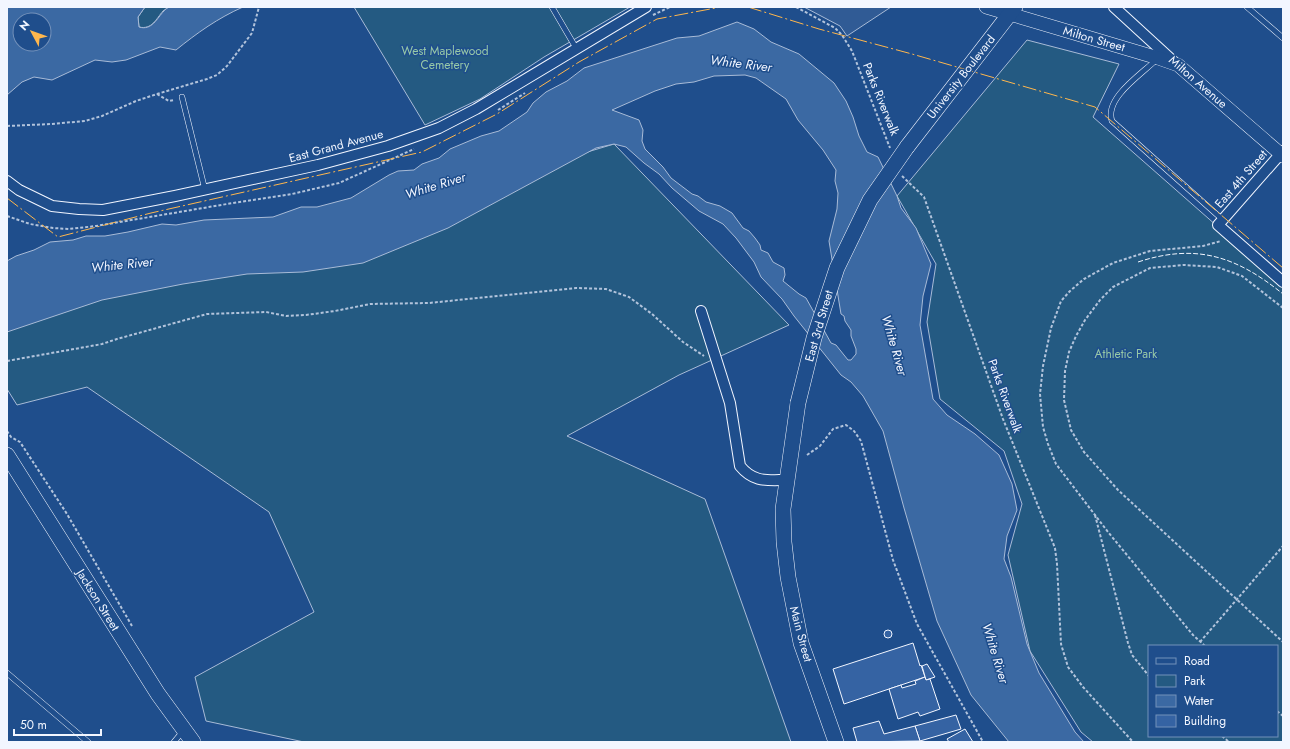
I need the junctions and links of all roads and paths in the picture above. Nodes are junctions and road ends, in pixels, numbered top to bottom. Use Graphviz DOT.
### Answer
graph roads {
  1 [pos="259,7"];
  2 [pos="552,7"];
  3 [pos="646,7"];
  4 [pos="796,7"];
  5 [pos="986,7"];
  6 [pos="1114,7"];
  7 [pos="1247,7"];
  8 [pos="1012,10"];
  9 [pos="1283,38"];
  10 [pos="576,48"];
  11 [pos="1158,58"];
  12 [pos="1178,65"];
  13 [pos="157,94"];
  14 [pos="182,98"];
  15 [pos="7,126"];
  16 [pos="907,147"];
  17 [pos="1282,153"];
  18 [pos="893,154"];
  19 [pos="902,176"];
  20 [pos="7,181"];
  21 [pos="205,190"];
  22 [pos="1220,222"];
  23 [pos="1232,238"];
  24 [pos="1283,282"];
  25 [pos="1283,308"];
  26 [pos="702,311"];
  27 [pos="717,359"];
  28 [pos="7,361"];
  29 [pos="7,431"];
  30 [pos="7,455"];
  31 [pos="807,455"];
  32 [pos="788,480"];
  33 [pos="1094,514"];
  34 [pos="783,523"];
  35 [pos="1283,546"];
  36 [pos="1237,599"];
  37 [pos="132,626"];
  38 [pos="1200,642"];
  39 [pos="1283,642"];
  40 [pos="1204,645"];
  41 [pos="7,673"];
  42 [pos="1148,675"];
  43 [pos="188,736"];
  44 [pos="88,742"];
  45 [pos="174,742"];
  46 [pos="836,742"];
  47 [pos="983,742"];
  48 [pos="1133,742"];
  1 -- 13 [label="path"];
  2 -- 10 [label="lane"];
  3 -- 10 [label="street, East Grand Avenue"];
  4 -- 18 [label="path, Parks Riverwalk"];
  5 -- 8 [label="street, Milton Street"];
  6 -- 12 [label="street, Milton Avenue"];
  7 -- 9 [label="lane"];
  8 -- 11 [label="street, Milton Street"];
  8 -- 16 [label="main road, University Boulevard"];
  10 -- 21 [label="street, East Grand Avenue"];
  11 -- 12 [label="street, Milton Street"];
  11 -- 22 [label="lane"];
  12 -- 17 [label="street, Milton Avenue"];
  13 -- 14 [label="path"];
  13 -- 15 [label="path"];
  14 -- 21 [label="lane"];
  16 -- 32 [label="main road, East 3rd Street, bridge"];
  17 -- 22 [label="street, East 4th Street"];
  19 -- 48 [label="path, Parks Riverwalk"];
  20 -- 21 [label="street, East Grand Avenue"];
  22 -- 23 [label="street"];
  23 -- 24 [label="street"];
  23 -- 33 [label="path"];
  25 -- 36 [label="path"];
  26 -- 27 [label="street"];
  27 -- 28 [label="path"];
  27 -- 32 [label="street"];
  29 -- 37 [label="path"];
  30 -- 43 [label="main road, Jackson Street"];
  31 -- 47 [label="path"];
  32 -- 34 [label="main road, East 3rd Street"];
  33 -- 38 [label="path"];
  33 -- 42 [label="path"];
  34 -- 46 [label="main road, Main Street"];
  35 -- 36 [label="path"];
  36 -- 38 [label="path"];
  36 -- 39 [label="path"];
  38 -- 40 [label="path"];
  41 -- 44 [label="lane"];
  43 -- 45 [label="lane"];
}
